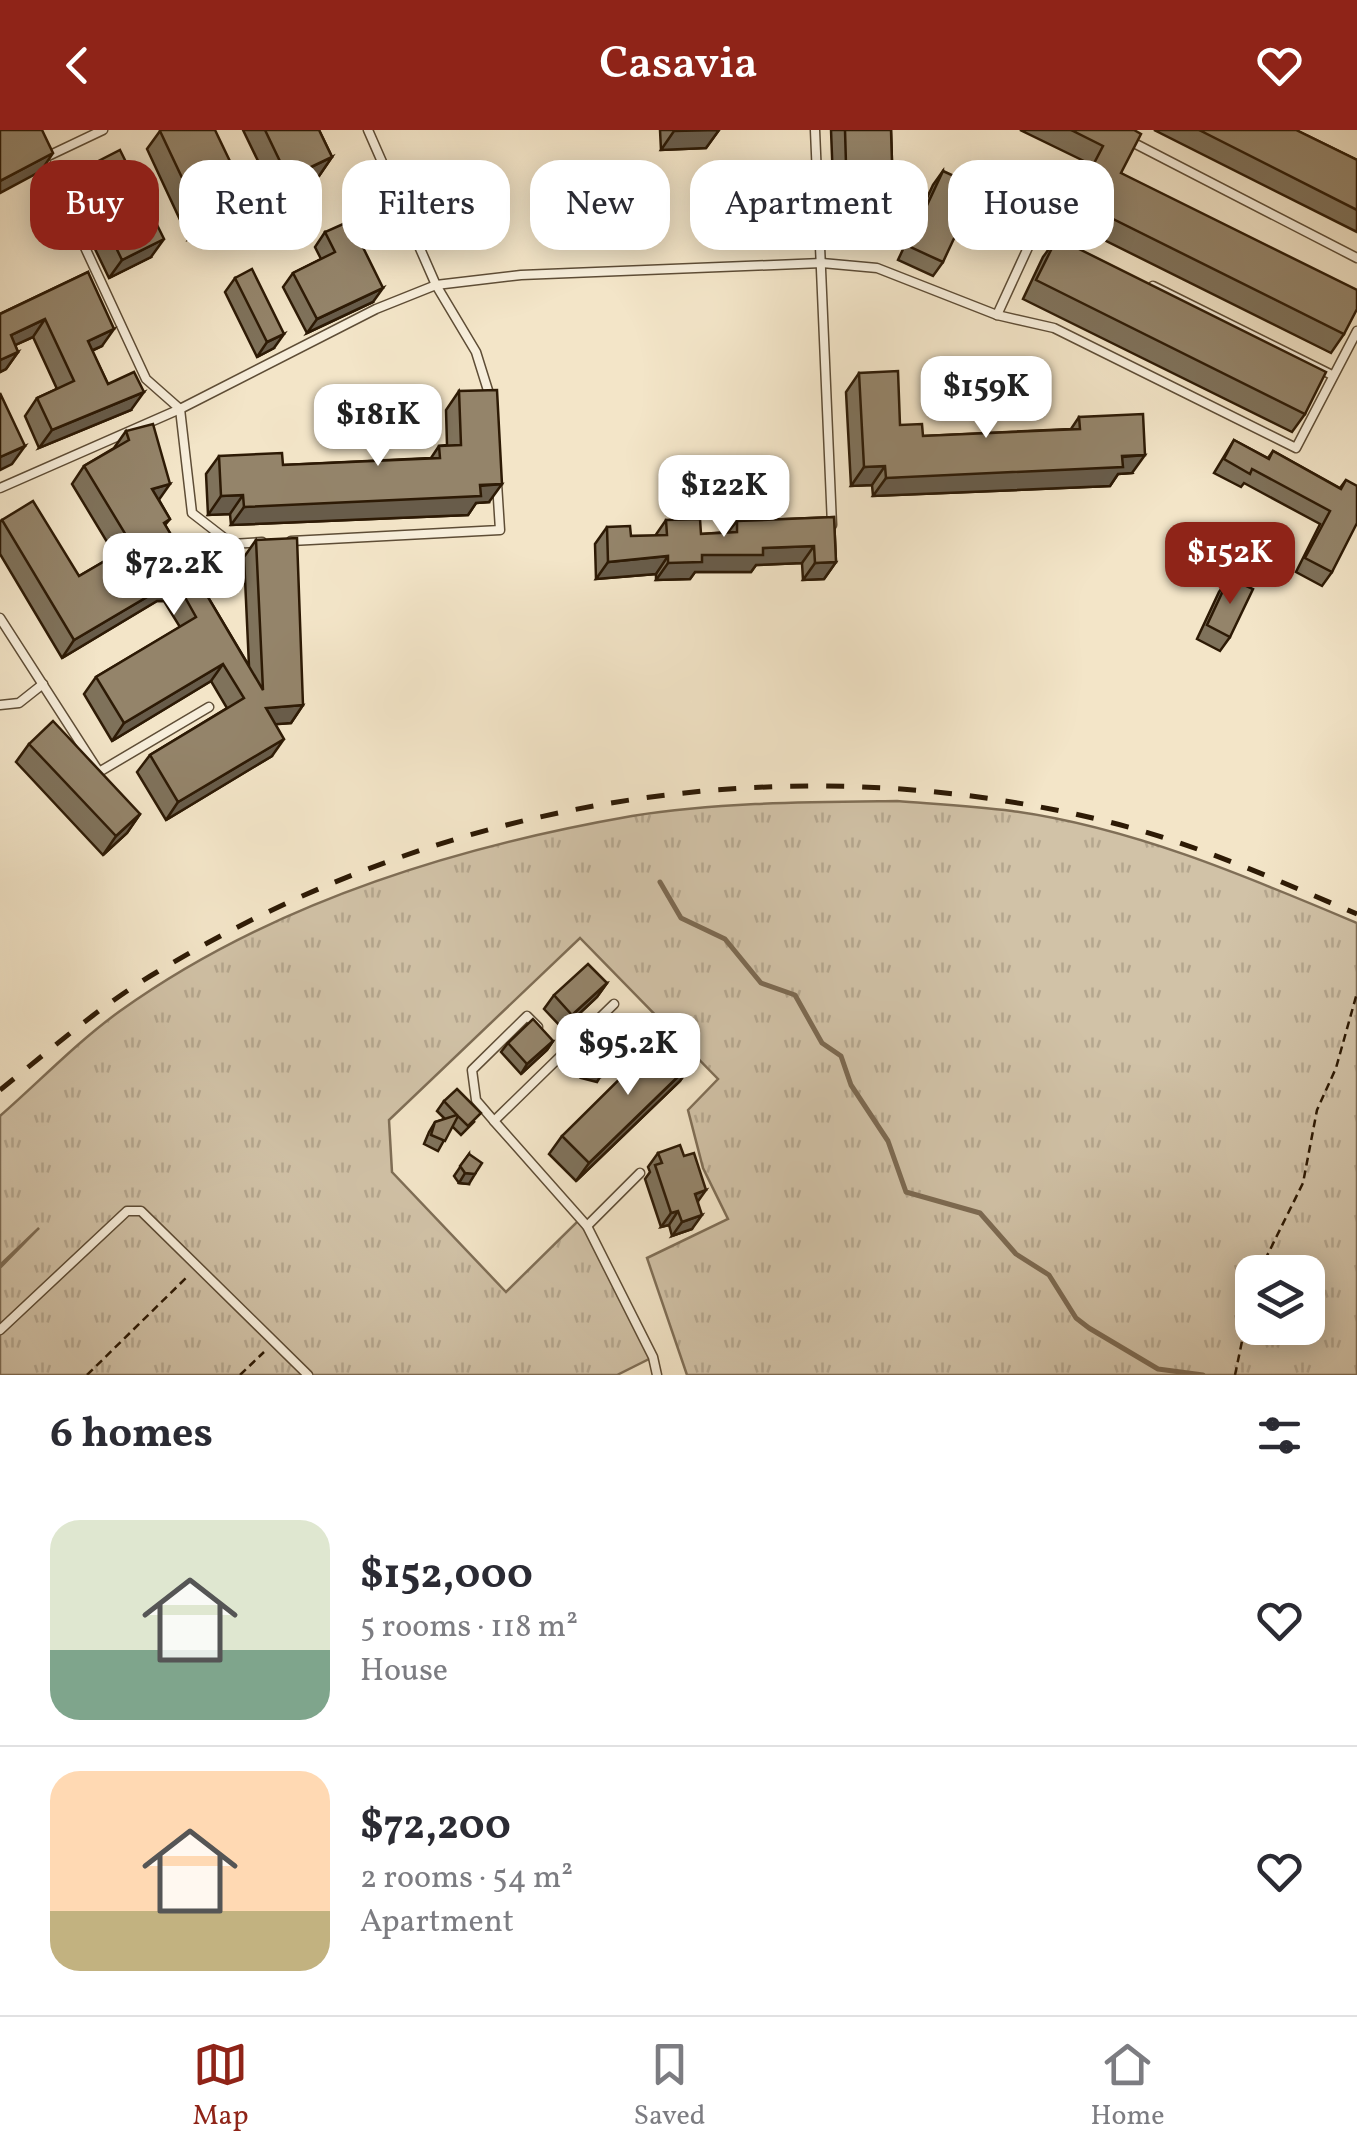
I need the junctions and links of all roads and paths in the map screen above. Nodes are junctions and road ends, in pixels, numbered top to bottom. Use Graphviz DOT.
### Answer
graph roads {
  1 [pos="103,130"];
  2 [pos="368,130"];
  3 [pos="814,130"];
  4 [pos="1126,139"];
  5 [pos="37,144"];
  6 [pos="44,158"];
  7 [pos="1027,250"];
  8 [pos="1357,258"];
  9 [pos="822,264"];
  10 [pos="1141,280"];
  11 [pos="436,285"];
  12 [pos="996,315"];
  13 [pos="1357,332"];
  14 [pos="1332,375"];
  15 [pos="180,409"];
  16 [pos="492,418"];
  17 [pos="496,474"];
  18 [pos="0,488"];
  19 [pos="833,543"];
  20 [pos="0,618"];
  21 [pos="43,684"];
  22 [pos="0,705"];
  23 [pos="210,707"];
  24 [pos="1357,993"];
  25 [pos="614,1004"];
  26 [pos="563,1054"];
  27 [pos="494,1121"];
  28 [pos="640,1173"];
  29 [pos="587,1226"];
  30 [pos="1267,1255"];
  31 [pos="200,1264"];
  32 [pos="0,1330"];
  33 [pos="276,1340"];
  34 [pos="1242,1345"];
  35 [pos="87,1375"];
  36 [pos="240,1375"];
  37 [pos="308,1375"];
  38 [pos="657,1375"];
  39 [pos="1236,1375"];
  1 -- 6 [label="lane"];
  2 -- 11 [label="lane"];
  3 -- 9 [label="lane"];
  4 -- 8 [label="lane"];
  5 -- 6 [label="lane"];
  6 -- 15 [label="lane"];
  7 -- 12 [label="lane"];
  9 -- 11 [label="lane"];
  9 -- 12 [label="lane"];
  9 -- 19 [label="lane"];
  10 -- 14 [label="lane"];
  11 -- 15 [label="lane"];
  11 -- 16 [label="lane"];
  12 -- 14 [label="lane"];
  13 -- 14 [label="lane"];
  15 -- 17 [label="lane"];
  15 -- 18 [label="lane"];
  20 -- 21 [label="lane"];
  21 -- 22 [label="lane"];
  21 -- 23 [label="lane"];
  24 -- 30 [label="path"];
  25 -- 26 [label="lane"];
  26 -- 27 [label="lane"];
  26 -- 27 [label="lane"];
  27 -- 29 [label="lane"];
  28 -- 29 [label="lane"];
  29 -- 38 [label="lane"];
  31 -- 32 [label="lane"];
  31 -- 33 [label="lane"];
  31 -- 35 [label="path"];
  33 -- 36 [label="path"];
  33 -- 37 [label="lane"];
  34 -- 39 [label="path"];
}
